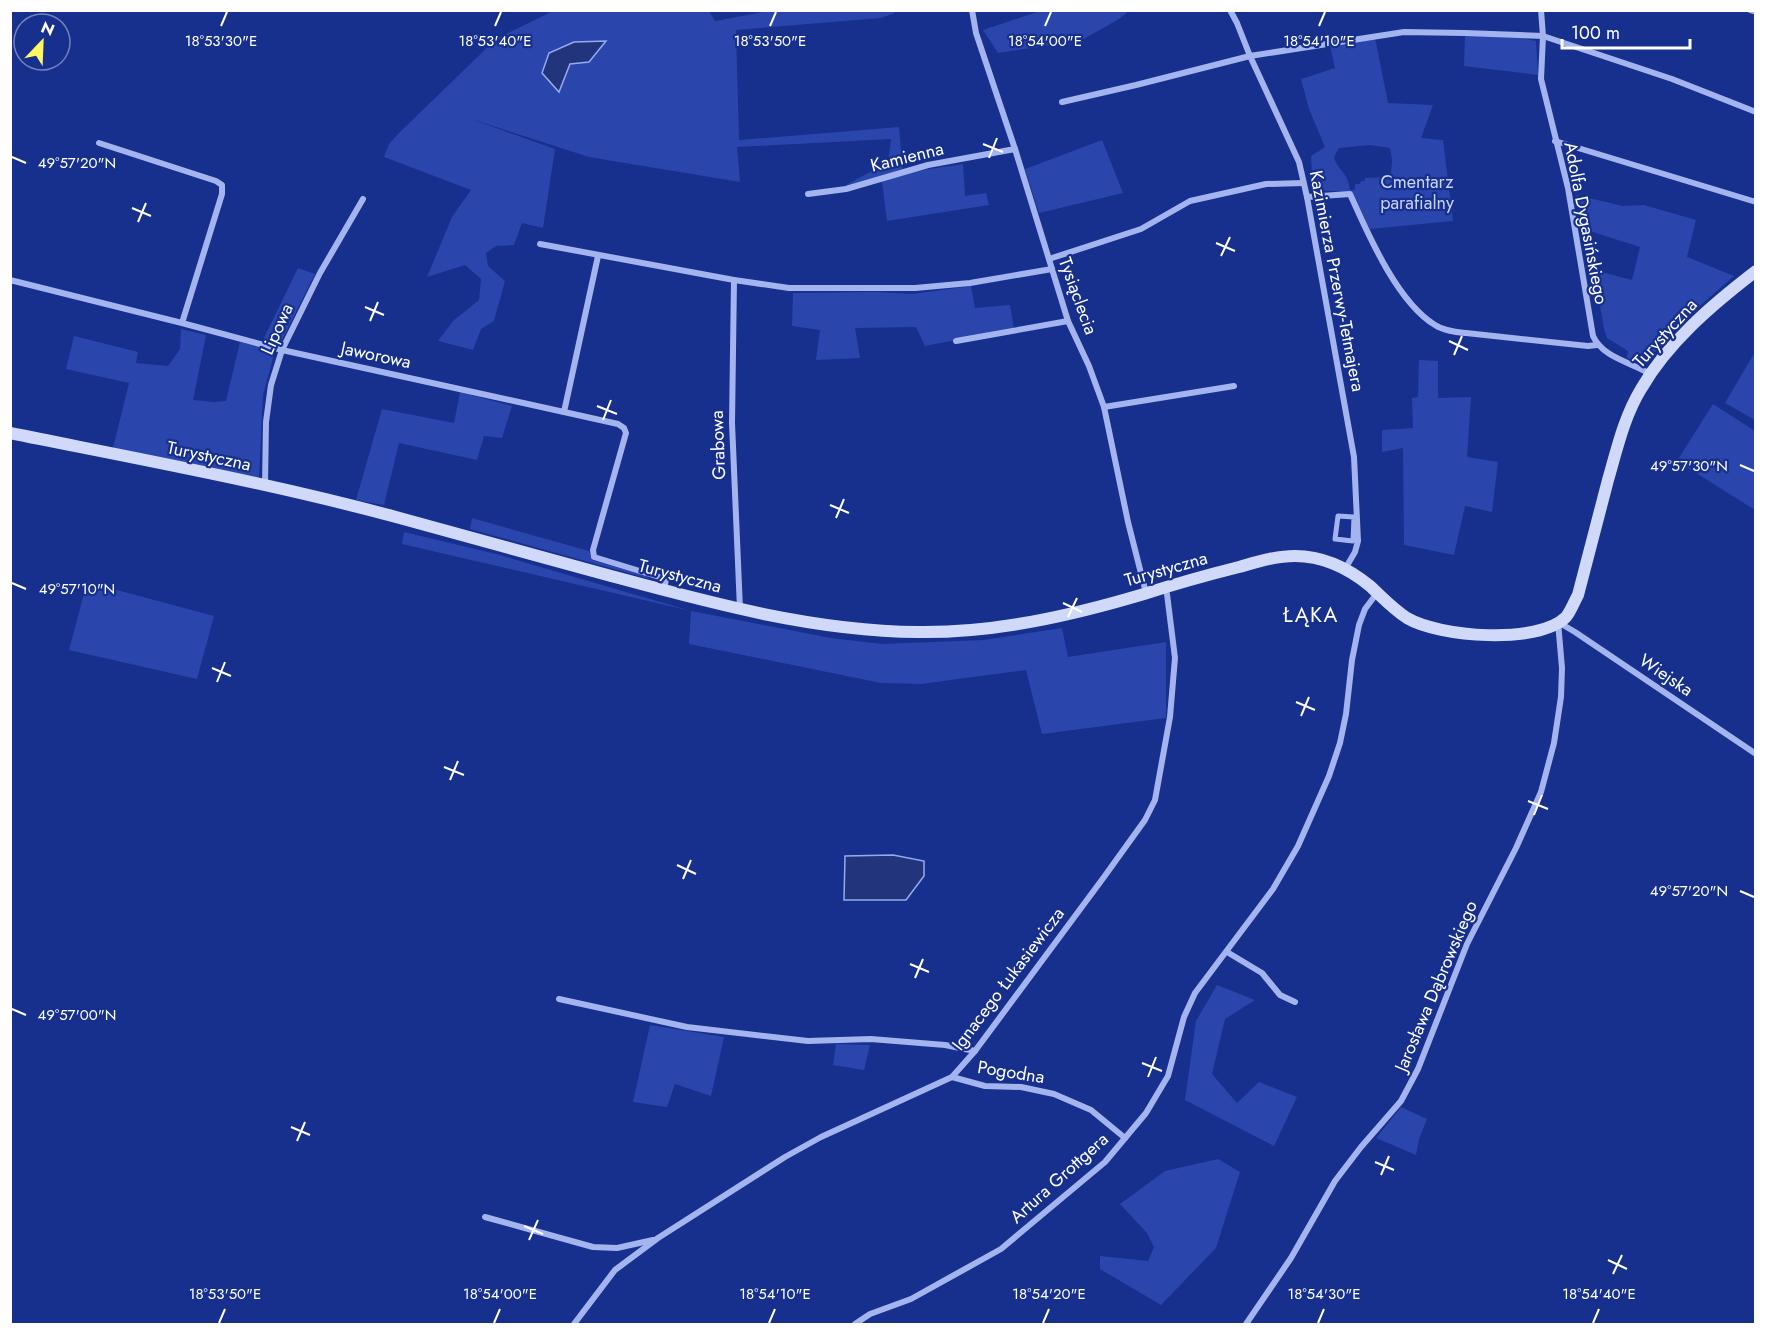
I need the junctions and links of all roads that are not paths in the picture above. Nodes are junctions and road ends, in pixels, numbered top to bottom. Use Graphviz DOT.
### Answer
graph roads {
  1 [pos="972,10"];
  2 [pos="1230,10"];
  3 [pos="1541,10"];
  4 [pos="1750,10"];
  5 [pos="1755,12"];
  6 [pos="1543,36"];
  7 [pos="1250,56"];
  8 [pos="1062,102"];
  9 [pos="1755,112"];
  10 [pos="1555,141"];
  11 [pos="99,143"];
  12 [pos="1015,149"];
  13 [pos="1303,183"];
  14 [pos="808,194"];
  15 [pos="1307,197"];
  16 [pos="363,199"];
  17 [pos="1755,202"];
  18 [pos="540,244"];
  19 [pos="598,256"];
  20 [pos="1049,259"];
  21 [pos="1052,269"];
  22 [pos="1755,271"];
  23 [pos="10,280"];
  24 [pos="734,280"];
  25 [pos="1068,321"];
  26 [pos="182,323"];
  27 [pos="956,341"];
  28 [pos="1597,345"];
  29 [pos="282,350"];
  30 [pos="1650,374"];
  31 [pos="1234,386"];
  32 [pos="1104,407"];
  33 [pos="564,412"];
  34 [pos="10,433"];
  35 [pos="265,486"];
  36 [pos="1338,516"];
  37 [pos="1345,568"];
  38 [pos="1164,587"];
  39 [pos="664,590"];
  40 [pos="1146,593"];
  41 [pos="1377,593"];
  42 [pos="740,610"];
  43 [pos="1558,622"];
  44 [pos="1755,754"];
  45 [pos="1227,952"];
  46 [pos="559,999"];
  47 [pos="1295,1002"];
  48 [pos="975,1051"];
  49 [pos="952,1077"];
  50 [pos="1125,1138"];
  51 [pos="485,1217"];
  52 [pos="658,1238"];
  53 [pos="574,1324"];
  54 [pos="855,1324"];
  55 [pos="1246,1324"];
  1 -- 12 [label="street, Tysiąclecia"];
  2 -- 7 [label="street, Kazimierza Przerwy-Tetmajera"];
  3 -- 6 [label="street, Adolfa Dygasińskiego"];
  4 -- 5 [label="street"];
  6 -- 7 [label="street"];
  6 -- 9 [label="street"];
  6 -- 10 [label="street, Adolfa Dygasińskiego"];
  7 -- 8 [label="street"];
  7 -- 13 [label="street, Kazimierza Przerwy-Tetmajera"];
  10 -- 17 [label="street"];
  10 -- 28 [label="street, Adolfa Dygasińskiego"];
  11 -- 26 [label="street"];
  12 -- 14 [label="street, Kamienna"];
  12 -- 20 [label="street, Tysiąclecia"];
  13 -- 15 [label="street, Kazimierza Przerwy-Tetmajera"];
  13 -- 20 [label="street"];
  15 -- 28 [label="street"];
  15 -- 37 [label="street, Kazimierza Przerwy-Tetmajera"];
  16 -- 29 [label="street, Lipowa"];
  18 -- 19 [label="street"];
  19 -- 24 [label="street"];
  19 -- 33 [label="street"];
  20 -- 21 [label="street, Tysiąclecia"];
  21 -- 24 [label="street"];
  21 -- 25 [label="street, Tysiąclecia"];
  22 -- 30 [label="main road, Turystyczna"];
  23 -- 26 [label="street, Jaworowa"];
  24 -- 42 [label="street, Grabowa"];
  25 -- 27 [label="street"];
  25 -- 32 [label="street, Tysiąclecia"];
  26 -- 29 [label="street, Jaworowa"];
  28 -- 30 [label="street"];
  29 -- 33 [label="street, Jaworowa"];
  29 -- 35 [label="street, Lipowa"];
  30 -- 43 [label="main road, Turystyczna"];
  31 -- 32 [label="street"];
  32 -- 40 [label="street, Tysiąclecia"];
  33 -- 39 [label="street, Jaworowa"];
  34 -- 35 [label="main road, Turystyczna"];
  35 -- 39 [label="main road, Turystyczna"];
  36 -- 36 [label="street"];
  37 -- 38 [label="main road, Turystyczna"];
  37 -- 41 [label="main road, Turystyczna"];
  38 -- 40 [label="main road, Turystyczna"];
  38 -- 48 [label="street, Ignacego Łukasiewicza"];
  39 -- 42 [label="main road, Turystyczna"];
  40 -- 42 [label="main road, Turystyczna"];
  41 -- 43 [label="main road"];
  41 -- 45 [label="street, Artura Grottgera"];
  43 -- 44 [label="street, Wiejska"];
  43 -- 55 [label="street, Jarosława Dąbrowskiego"];
  45 -- 47 [label="street"];
  45 -- 50 [label="street, Artura Grottgera"];
  46 -- 48 [label="street"];
  48 -- 49 [label="street, Ignacego Łukasiewicza"];
  49 -- 50 [label="street, Pogodna"];
  49 -- 52 [label="street, Ignacego Łukasiewicza"];
  50 -- 54 [label="street, Artura Grottgera"];
  51 -- 52 [label="street, Ignacego Łukasiewicza"];
  52 -- 53 [label="street, Ignacego Łukasiewicza"];
}
